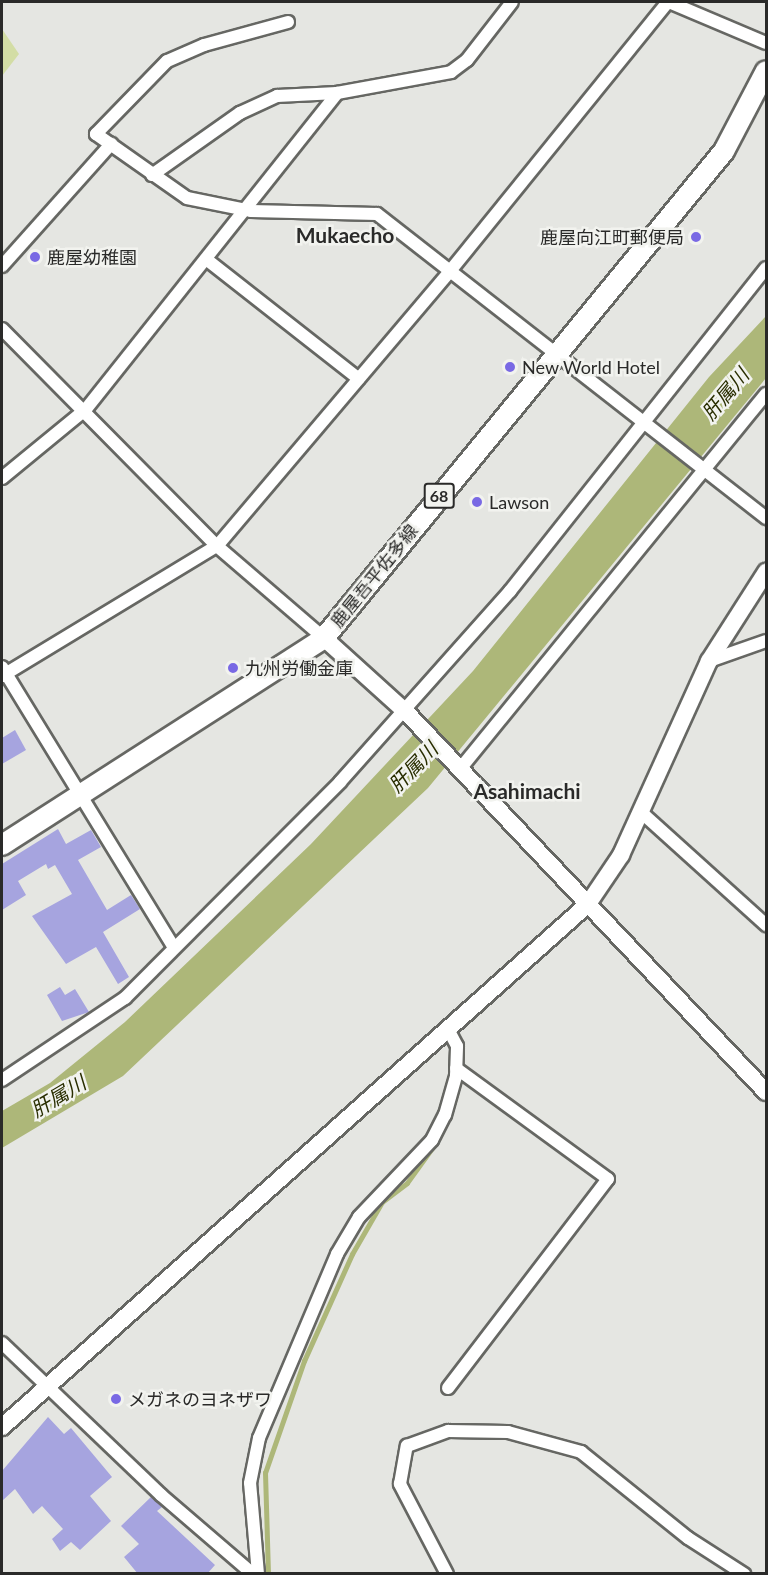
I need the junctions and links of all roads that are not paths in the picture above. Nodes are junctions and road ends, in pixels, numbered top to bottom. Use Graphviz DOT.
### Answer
graph roads {
  1 [pos="512,2"];
  2 [pos="668,2"];
  3 [pos="288,22"];
  4 [pos="766,43"];
  5 [pos="766,71"];
  6 [pos="337,93"];
  7 [pos="111,144"];
  8 [pos="152,175"];
  9 [pos="245,210"];
  10 [pos="206,259"];
  11 [pos="2,266"];
  12 [pos="766,268"];
  13 [pos="450,272"];
  14 [pos="2,329"];
  15 [pos="555,355"];
  16 [pos="359,379"];
  17 [pos="766,394"];
  18 [pos="86,410"];
  19 [pos="646,427"];
  20 [pos="703,470"];
  21 [pos="2,478"];
  22 [pos="766,518"];
  23 [pos="217,546"];
  24 [pos="766,572"];
  25 [pos="324,638"];
  26 [pos="766,641"];
  27 [pos="709,661"];
  28 [pos="3,672"];
  29 [pos="404,711"];
  30 [pos="457,765"];
  31 [pos="77,796"];
  32 [pos="641,812"];
  33 [pos="2,844"];
  34 [pos="588,904"];
  35 [pos="766,925"];
  36 [pos="172,944"];
  37 [pos="450,1033"];
  38 [pos="456,1068"];
  39 [pos="2,1080"];
  40 [pos="766,1092"];
  41 [pos="2,1343"];
  42 [pos="47,1387"];
  43 [pos="448,1388"];
  44 [pos="2,1427"];
  45 [pos="253,1574"];
  46 [pos="258,1574"];
  47 [pos="447,1574"];
  48 [pos="744,1574"];
  1 -- 6 [label="street"];
  2 -- 4 [label="street"];
  2 -- 13 [label="street"];
  3 -- 7 [label="street"];
  5 -- 15 [label="main road, 鹿屋吾平佐多線 / 68"];
  6 -- 8 [label="street"];
  6 -- 9 [label="street"];
  7 -- 8 [label="street"];
  7 -- 11 [label="street"];
  8 -- 9 [label="street"];
  9 -- 10 [label="street"];
  9 -- 13 [label="street"];
  10 -- 16 [label="street"];
  10 -- 18 [label="street"];
  12 -- 19 [label="street"];
  13 -- 15 [label="street"];
  13 -- 16 [label="street"];
  14 -- 18 [label="street"];
  15 -- 19 [label="street"];
  15 -- 25 [label="main road, 鹿屋吾平佐多線 / 68"];
  16 -- 23 [label="street"];
  17 -- 20 [label="street"];
  18 -- 21 [label="street"];
  18 -- 23 [label="street"];
  19 -- 20 [label="street"];
  19 -- 29 [label="street"];
  20 -- 22 [label="street"];
  20 -- 30 [label="street"];
  23 -- 25 [label="street"];
  23 -- 28 [label="street"];
  24 -- 27 [label="street"];
  25 -- 29 [label="street"];
  25 -- 31 [label="main road, 鹿屋吾平佐多線 / 68"];
  26 -- 27 [label="street"];
  27 -- 32 [label="street"];
  28 -- 31 [label="street"];
  29 -- 30 [label="street"];
  29 -- 36 [label="street"];
  30 -- 34 [label="street"];
  31 -- 33 [label="main road, 鹿屋吾平佐多線 / 68"];
  31 -- 36 [label="street"];
  32 -- 34 [label="street"];
  32 -- 35 [label="street"];
  34 -- 37 [label="street"];
  34 -- 40 [label="street"];
  36 -- 39 [label="street"];
  37 -- 38 [label="street"];
  37 -- 42 [label="street"];
  38 -- 43 [label="street"];
  38 -- 46 [label="street"];
  41 -- 42 [label="street"];
  42 -- 44 [label="street"];
  42 -- 45 [label="street"];
  47 -- 48 [label="street"];
}
